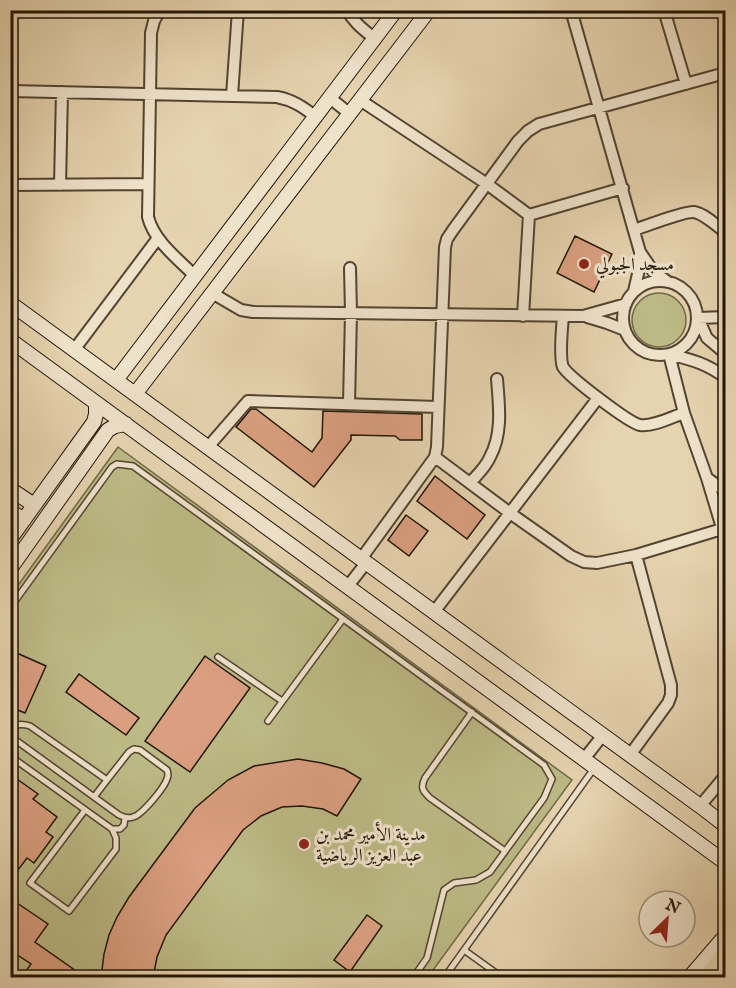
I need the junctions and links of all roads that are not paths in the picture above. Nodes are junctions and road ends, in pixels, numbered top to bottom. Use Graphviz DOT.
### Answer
graph roads {
  1 [pos="160,10"];
  2 [pos="238,10"];
  3 [pos="347,10"];
  4 [pos="396,10"];
  5 [pos="429,10"];
  6 [pos="572,10"];
  7 [pos="664,10"];
  8 [pos="375,39"];
  9 [pos="726,75"];
  10 [pos="686,84"];
  11 [pos="10,91"];
  12 [pos="62,92"];
  13 [pos="150,94"];
  14 [pos="232,96"];
  15 [pos="330,98"];
  16 [pos="360,100"];
  17 [pos="598,108"];
  18 [pos="350,114"];
  19 [pos="316,117"];
  20 [pos="148,184"];
  21 [pos="487,184"];
  22 [pos="10,185"];
  23 [pos="60,185"];
  24 [pos="623,188"];
  25 [pos="529,215"];
  26 [pos="634,230"];
  27 [pos="726,233"];
  28 [pos="158,238"];
  29 [pos="640,252"];
  30 [pos="350,268"];
  31 [pos="195,276"];
  32 [pos="668,282"];
  33 [pos="634,291"];
  34 [pos="212,293"];
  35 [pos="10,303"];
  36 [pos="626,304"];
  37 [pos="351,313"];
  38 [pos="442,315"];
  39 [pos="524,316"];
  40 [pos="563,316"];
  41 [pos="583,316"];
  42 [pos="726,317"];
  43 [pos="698,318"];
  44 [pos="625,330"];
  45 [pos="10,340"];
  46 [pos="74,350"];
  47 [pos="669,354"];
  48 [pos="726,354"];
  49 [pos="726,378"];
  50 [pos="497,379"];
  51 [pos="116,380"];
  52 [pos="135,394"];
  53 [pos="598,398"];
  54 [pos="96,403"];
  55 [pos="350,404"];
  56 [pos="438,407"];
  57 [pos="684,413"];
  58 [pos="126,424"];
  59 [pos="208,447"];
  60 [pos="435,457"];
  61 [pos="707,478"];
  62 [pos="470,483"];
  63 [pos="10,489"];
  64 [pos="726,492"];
  65 [pos="34,505"];
  66 [pos="10,511"];
  67 [pos="510,513"];
  68 [pos="24,520"];
  69 [pos="725,538"];
  70 [pos="10,539"];
  71 [pos="636,555"];
  72 [pos="364,561"];
  73 [pos="10,569"];
  74 [pos="348,586"];
  75 [pos="10,608"];
  76 [pos="435,612"];
  77 [pos="343,619"];
  78 [pos="218,657"];
  79 [pos="282,701"];
  80 [pos="472,712"];
  81 [pos="268,721"];
  82 [pos="10,730"];
  83 [pos="603,735"];
  84 [pos="10,736"];
  85 [pos="630,755"];
  86 [pos="10,756"];
  87 [pos="590,763"];
  88 [pos="726,775"];
  89 [pos="107,780"];
  90 [pos="94,797"];
  91 [pos="700,806"];
  92 [pos="85,810"];
  93 [pos="125,818"];
  94 [pos="726,826"];
  95 [pos="112,829"];
  96 [pos="505,851"];
  97 [pos="726,863"];
  98 [pos="726,935"];
  99 [pos="464,950"];
  100 [pos="726,954"];
  101 [pos="413,978"];
  102 [pos="444,978"];
  103 [pos="504,978"];
  104 [pos="689,978"];
  105 [pos="707,978"];
  1 -- 13 [label="street"];
  2 -- 14 [label="street"];
  3 -- 8 [label="street"];
  4 -- 8 [label="street"];
  5 -- 16 [label="street"];
  6 -- 17 [label="street"];
  7 -- 10 [label="street"];
  8 -- 15 [label="street"];
  9 -- 10 [label="street"];
  10 -- 17 [label="street"];
  11 -- 12 [label="street"];
  12 -- 13 [label="street"];
  12 -- 23 [label="street"];
  13 -- 14 [label="street"];
  13 -- 20 [label="street"];
  14 -- 19 [label="street"];
  15 -- 18 [label="street"];
  15 -- 19 [label="street"];
  16 -- 18 [label="street"];
  16 -- 21 [label="street"];
  17 -- 21 [label="street"];
  17 -- 24 [label="street"];
  18 -- 34 [label="street"];
  19 -- 31 [label="street"];
  20 -- 23 [label="street"];
  20 -- 28 [label="street"];
  21 -- 25 [label="street"];
  21 -- 38 [label="street"];
  22 -- 23 [label="street"];
  24 -- 25 [label="street"];
  24 -- 26 [label="street"];
  25 -- 39 [label="street"];
  26 -- 27 [label="street"];
  26 -- 29 [label="street"];
  28 -- 31 [label="street"];
  28 -- 46 [label="street"];
  29 -- 32 [label="street"];
  29 -- 33 [label="street"];
  30 -- 37 [label="street"];
  31 -- 51 [label="street"];
  32 -- 33 [label="street"];
  32 -- 43 [label="street"];
  33 -- 36 [label="street"];
  34 -- 37 [label="street"];
  34 -- 52 [label="street"];
  35 -- 46 [label="street"];
  36 -- 41 [label="street"];
  36 -- 44 [label="street"];
  37 -- 38 [label="street"];
  37 -- 55 [label="street"];
  38 -- 39 [label="street"];
  38 -- 56 [label="street"];
  39 -- 40 [label="street"];
  40 -- 41 [label="street"];
  40 -- 53 [label="street"];
  41 -- 44 [label="street"];
  42 -- 43 [label="street"];
  43 -- 47 [label="street"];
  43 -- 48 [label="street"];
  44 -- 47 [label="street"];
  45 -- 54 [label="street"];
  46 -- 51 [label="street"];
  47 -- 49 [label="street"];
  47 -- 57 [label="street"];
  50 -- 62 [label="street"];
  51 -- 52 [label="street"];
  52 -- 59 [label="street"];
  53 -- 57 [label="street"];
  53 -- 67 [label="street"];
  54 -- 58 [label="street"];
  54 -- 65 [label="street"];
  55 -- 56 [label="street"];
  55 -- 59 [label="street"];
  56 -- 60 [label="street"];
  57 -- 61 [label="street"];
  58 -- 73 [label="street"];
  58 -- 74 [label="street"];
  59 -- 72 [label="street"];
  60 -- 62 [label="street"];
  60 -- 72 [label="street"];
  61 -- 64 [label="street"];
  61 -- 69 [label="street"];
  62 -- 67 [label="street"];
  63 -- 65 [label="street"];
  65 -- 68 [label="street"];
  66 -- 68 [label="street"];
  67 -- 71 [label="street"];
  67 -- 76 [label="street"];
  68 -- 70 [label="street"];
  69 -- 71 [label="street"];
  71 -- 85 [label="street"];
  72 -- 74 [label="street"];
  72 -- 76 [label="street"];
  74 -- 87 [label="street"];
  75 -- 77 [label="lane"];
  76 -- 83 [label="street"];
  77 -- 79 [label="lane"];
  77 -- 80 [label="lane"];
  78 -- 79 [label="lane"];
  79 -- 81 [label="lane"];
  80 -- 96 [label="lane"];
  80 -- 96 [label="lane"];
  82 -- 89 [label="lane"];
  83 -- 85 [label="street"];
  83 -- 87 [label="street"];
  84 -- 90 [label="lane"];
  85 -- 91 [label="street"];
  86 -- 92 [label="lane"];
  87 -- 97 [label="street"];
  87 -- 99 [label="lane"];
  88 -- 91 [label="street"];
  89 -- 90 [label="lane"];
  89 -- 93 [label="lane"];
  90 -- 93 [label="lane"];
  91 -- 94 [label="street"];
  92 -- 95 [label="lane"];
  92 -- 95 [label="lane"];
  93 -- 95 [label="lane"];
  96 -- 101 [label="lane"];
  98 -- 104 [label="street"];
  99 -- 102 [label="lane"];
  99 -- 103 [label="lane"];
  100 -- 105 [label="highway"];
}
